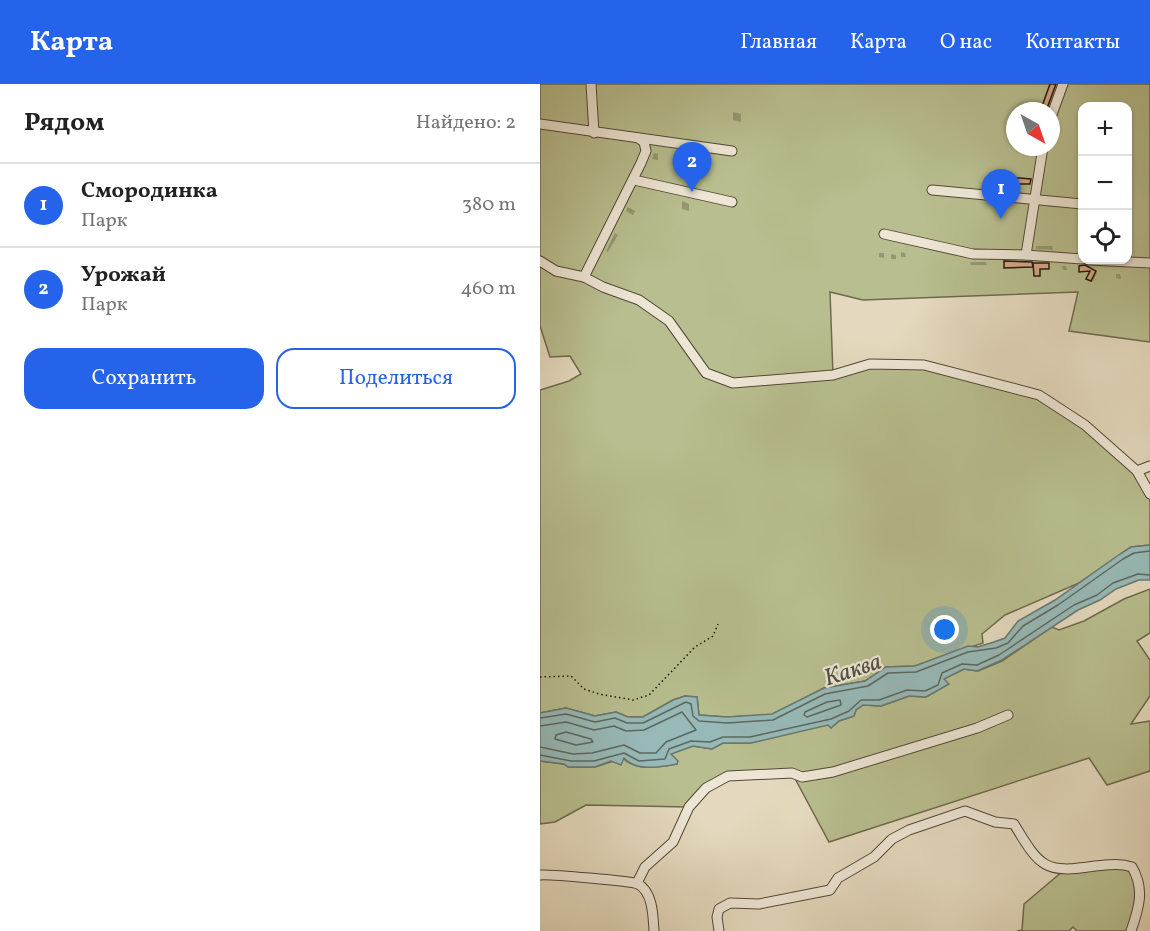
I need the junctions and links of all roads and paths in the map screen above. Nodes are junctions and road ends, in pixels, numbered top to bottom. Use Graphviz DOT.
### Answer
graph roads {
  1 [pos="591,84"];
  2 [pos="1063,84"];
  3 [pos="1056,102"];
  4 [pos="540,124"];
  5 [pos="594,133"];
  6 [pos="638,138"];
  7 [pos="732,151"];
  8 [pos="1041,156"];
  9 [pos="634,180"];
  10 [pos="932,190"];
  11 [pos="1033,198"];
  12 [pos="732,201"];
  13 [pos="1078,203"];
  14 [pos="884,234"];
  15 [pos="1026,255"];
  16 [pos="1078,259"];
  17 [pos="540,261"];
  18 [pos="1132,262"];
  19 [pos="1150,263"];
  20 [pos="584,277"];
  21 [pos="1150,466"];
  22 [pos="1137,471"];
  23 [pos="1150,494"];
  24 [pos="718,624"];
  25 [pos="540,677"];
  26 [pos="1008,715"];
  27 [pos="540,875"];
  28 [pos="637,884"];
  29 [pos="654,931"];
  30 [pos="719,931"];
  31 [pos="1131,931"];
  1 -- 5 [label="street"];
  2 -- 3 [label="street"];
  4 -- 5 [label="street"];
  5 -- 6 [label="street"];
  6 -- 7 [label="street"];
  6 -- 9 [label="street"];
  8 -- 11 [label="street"];
  9 -- 12 [label="street"];
  9 -- 20 [label="street"];
  10 -- 11 [label="street"];
  11 -- 13 [label="street"];
  11 -- 15 [label="street"];
  14 -- 15 [label="street"];
  15 -- 16 [label="street"];
  17 -- 20 [label="street"];
  18 -- 19 [label="street"];
  20 -- 22 [label="street"];
  21 -- 22 [label="street"];
  22 -- 23 [label="street"];
  24 -- 25 [label="path"];
  26 -- 28 [label="street"];
  27 -- 28 [label="street"];
  28 -- 29 [label="street"];
  30 -- 31 [label="street"];
}
